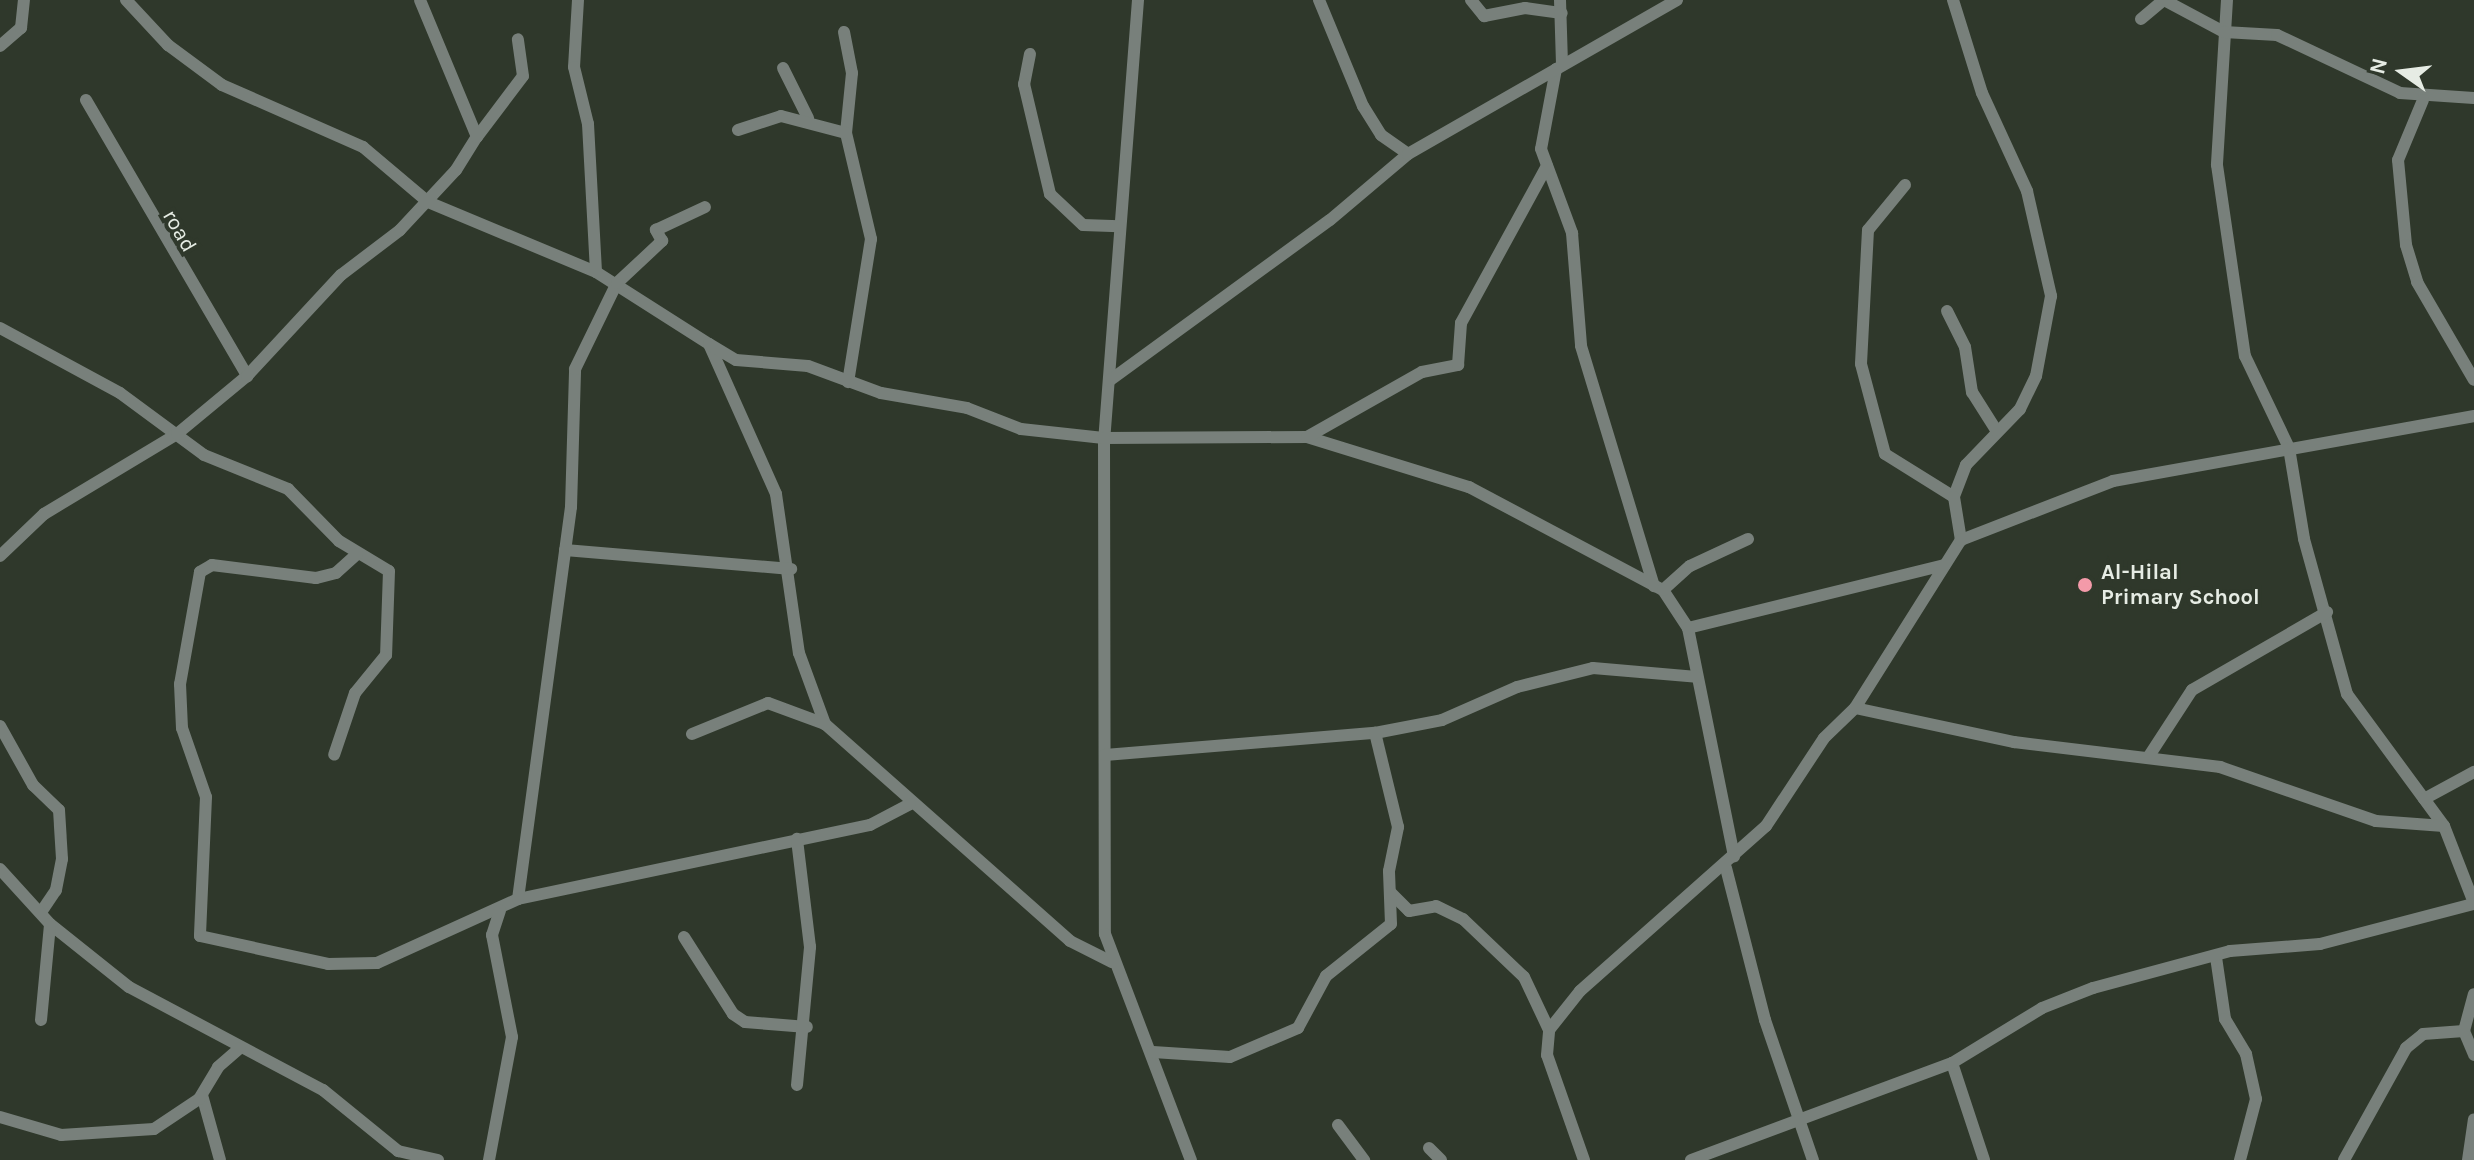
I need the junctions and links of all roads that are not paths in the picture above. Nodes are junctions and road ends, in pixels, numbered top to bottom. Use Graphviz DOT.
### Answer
graph roads {
  1 [pos="24,0"];
  2 [pos="420,0"];
  3 [pos="578,0"];
  4 [pos="1138,0"];
  5 [pos="1319,0"];
  6 [pos="1471,0"];
  7 [pos="1677,0"];
  8 [pos="1953,0"];
  9 [pos="2227,0"];
  10 [pos="130,1"];
  11 [pos="1561,7"];
  12 [pos="2141,19"];
  13 [pos="844,32"];
  14 [pos="2224,32"];
  15 [pos="518,39"];
  16 [pos="0,46"];
  17 [pos="1030,54"];
  18 [pos="1559,67"];
  19 [pos="783,68"];
  20 [pos="2474,98"];
  21 [pos="86,100"];
  22 [pos="2423,100"];
  23 [pos="808,118"];
  24 [pos="738,130"];
  25 [pos="846,133"];
  26 [pos="477,137"];
  27 [pos="1408,154"];
  28 [pos="1547,166"];
  29 [pos="1905,185"];
  30 [pos="428,202"];
  31 [pos="705,207"];
  32 [pos="1119,226"];
  33 [pos="596,272"];
  34 [pos="617,283"];
  35 [pos="1947,311"];
  36 [pos="0,328"];
  37 [pos="709,344"];
  38 [pos="247,376"];
  39 [pos="2474,380"];
  40 [pos="1109,381"];
  41 [pos="848,382"];
  42 [pos="2474,416"];
  43 [pos="1996,430"];
  44 [pos="177,434"];
  45 [pos="1307,437"];
  46 [pos="1104,438"];
  47 [pos="2289,448"];
  48 [pos="1954,497"];
  49 [pos="1748,539"];
  50 [pos="1961,540"];
  51 [pos="565,550"];
  52 [pos="357,554"];
  53 [pos="0,556"];
  54 [pos="1944,565"];
  55 [pos="791,569"];
  56 [pos="1658,588"];
  57 [pos="2327,612"];
  58 [pos="1688,628"];
  59 [pos="1697,677"];
  60 [pos="1855,708"];
  61 [pos="825,724"];
  62 [pos="0,726"];
  63 [pos="1375,733"];
  64 [pos="692,734"];
  65 [pos="334,755"];
  66 [pos="1105,755"];
  67 [pos="2149,756"];
  68 [pos="2474,772"];
  69 [pos="2424,799"];
  70 [pos="910,804"];
  71 [pos="2444,826"];
  72 [pos="797,839"];
  73 [pos="1734,856"];
  74 [pos="1726,868"];
  75 [pos="0,869"];
  76 [pos="1389,891"];
  77 [pos="518,899"];
  78 [pos="2474,904"];
  79 [pos="500,910"];
  80 [pos="41,912"];
  81 [pos="50,924"];
  82 [pos="684,937"];
  83 [pos="2216,957"];
  84 [pos="1112,962"];
  85 [pos="2474,994"];
  86 [pos="41,1020"];
  87 [pos="807,1027"];
  88 [pos="1549,1030"];
  89 [pos="2464,1031"];
  90 [pos="240,1048"];
  91 [pos="1153,1052"];
  92 [pos="2474,1055"];
  93 [pos="1952,1063"];
  94 [pos="797,1085"];
  95 [pos="202,1095"];
  96 [pos="0,1117"];
  97 [pos="1803,1118"];
  98 [pos="2474,1119"];
  99 [pos="1338,1125"];
  100 [pos="1429,1148"];
  101 [pos="398,1151"];
  102 [pos="220,1160"];
  103 [pos="384,1160"];
  104 [pos="438,1160"];
  105 [pos="489,1160"];
  106 [pos="1191,1160"];
  107 [pos="1364,1160"];
  108 [pos="1441,1160"];
  109 [pos="1584,1160"];
  110 [pos="1691,1160"];
  111 [pos="1813,1160"];
  112 [pos="1984,1160"];
  113 [pos="2240,1160"];
  114 [pos="2344,1160"];
  115 [pos="2468,1160"];
  1 -- 16 [label="street"];
  2 -- 26 [label="street"];
  3 -- 33 [label="street"];
  4 -- 32 [label="street"];
  5 -- 27 [label="street"];
  6 -- 11 [label="street"];
  7 -- 18 [label="street"];
  8 -- 43 [label="street"];
  9 -- 14 [label="street"];
  10 -- 30 [label="street"];
  11 -- 18 [label="street"];
  12 -- 14 [label="street"];
  13 -- 25 [label="street"];
  14 -- 22 [label="street"];
  14 -- 47 [label="street"];
  15 -- 26 [label="street"];
  17 -- 32 [label="street"];
  18 -- 27 [label="street"];
  18 -- 28 [label="street"];
  19 -- 23 [label="street"];
  20 -- 22 [label="street"];
  21 -- 38 [label="street, road"];
  22 -- 39 [label="street"];
  23 -- 24 [label="street"];
  23 -- 25 [label="street"];
  25 -- 41 [label="street"];
  26 -- 30 [label="street"];
  27 -- 40 [label="street"];
  28 -- 45 [label="street"];
  28 -- 56 [label="street"];
  29 -- 48 [label="street"];
  30 -- 33 [label="street"];
  30 -- 38 [label="street"];
  31 -- 34 [label="street"];
  32 -- 40 [label="street"];
  33 -- 34 [label="street"];
  34 -- 37 [label="street"];
  34 -- 51 [label="street"];
  35 -- 43 [label="street"];
  36 -- 44 [label="street"];
  37 -- 41 [label="street"];
  37 -- 55 [label="street"];
  38 -- 44 [label="street"];
  40 -- 46 [label="street"];
  41 -- 46 [label="street"];
  42 -- 47 [label="street"];
  43 -- 48 [label="street"];
  44 -- 52 [label="street"];
  44 -- 53 [label="street"];
  45 -- 46 [label="street"];
  45 -- 56 [label="street"];
  46 -- 66 [label="street"];
  47 -- 50 [label="street"];
  47 -- 57 [label="street"];
  48 -- 50 [label="street"];
  49 -- 56 [label="street"];
  50 -- 54 [label="street"];
  51 -- 55 [label="street"];
  51 -- 77 [label="street"];
  52 -- 65 [label="street"];
  52 -- 79 [label="street"];
  54 -- 58 [label="street"];
  54 -- 60 [label="street"];
  55 -- 61 [label="street"];
  56 -- 58 [label="street"];
  57 -- 67 [label="street"];
  57 -- 69 [label="street"];
  58 -- 59 [label="street"];
  59 -- 63 [label="street"];
  59 -- 73 [label="street"];
  60 -- 67 [label="street"];
  60 -- 73 [label="street"];
  61 -- 64 [label="street"];
  61 -- 70 [label="street"];
  62 -- 80 [label="street"];
  63 -- 66 [label="street"];
  63 -- 76 [label="street"];
  66 -- 84 [label="street"];
  67 -- 71 [label="street"];
  68 -- 69 [label="street"];
  69 -- 71 [label="street"];
  70 -- 72 [label="street"];
  70 -- 84 [label="street"];
  71 -- 78 [label="street"];
  72 -- 77 [label="street"];
  72 -- 87 [label="street"];
  73 -- 74 [label="street"];
  74 -- 88 [label="street"];
  74 -- 97 [label="street"];
  75 -- 80 [label="street"];
  76 -- 88 [label="street"];
  76 -- 91 [label="street"];
  77 -- 79 [label="street"];
  78 -- 83 [label="street"];
  79 -- 105 [label="street"];
  80 -- 81 [label="street"];
  81 -- 86 [label="street"];
  81 -- 90 [label="street"];
  82 -- 87 [label="street"];
  83 -- 93 [label="street"];
  83 -- 113 [label="street"];
  84 -- 91 [label="street"];
  85 -- 89 [label="street"];
  87 -- 94 [label="street"];
  88 -- 109 [label="street"];
  89 -- 92 [label="street"];
  89 -- 114 [label="street"];
  90 -- 95 [label="street"];
  90 -- 101 [label="street"];
  91 -- 106 [label="street"];
  93 -- 97 [label="street"];
  93 -- 112 [label="street"];
  95 -- 96 [label="street"];
  95 -- 102 [label="street"];
  97 -- 110 [label="street"];
  97 -- 111 [label="street"];
  98 -- 115 [label="street"];
  99 -- 107 [label="street"];
  100 -- 108 [label="street"];
  101 -- 103 [label="street"];
  101 -- 104 [label="street"];
}
